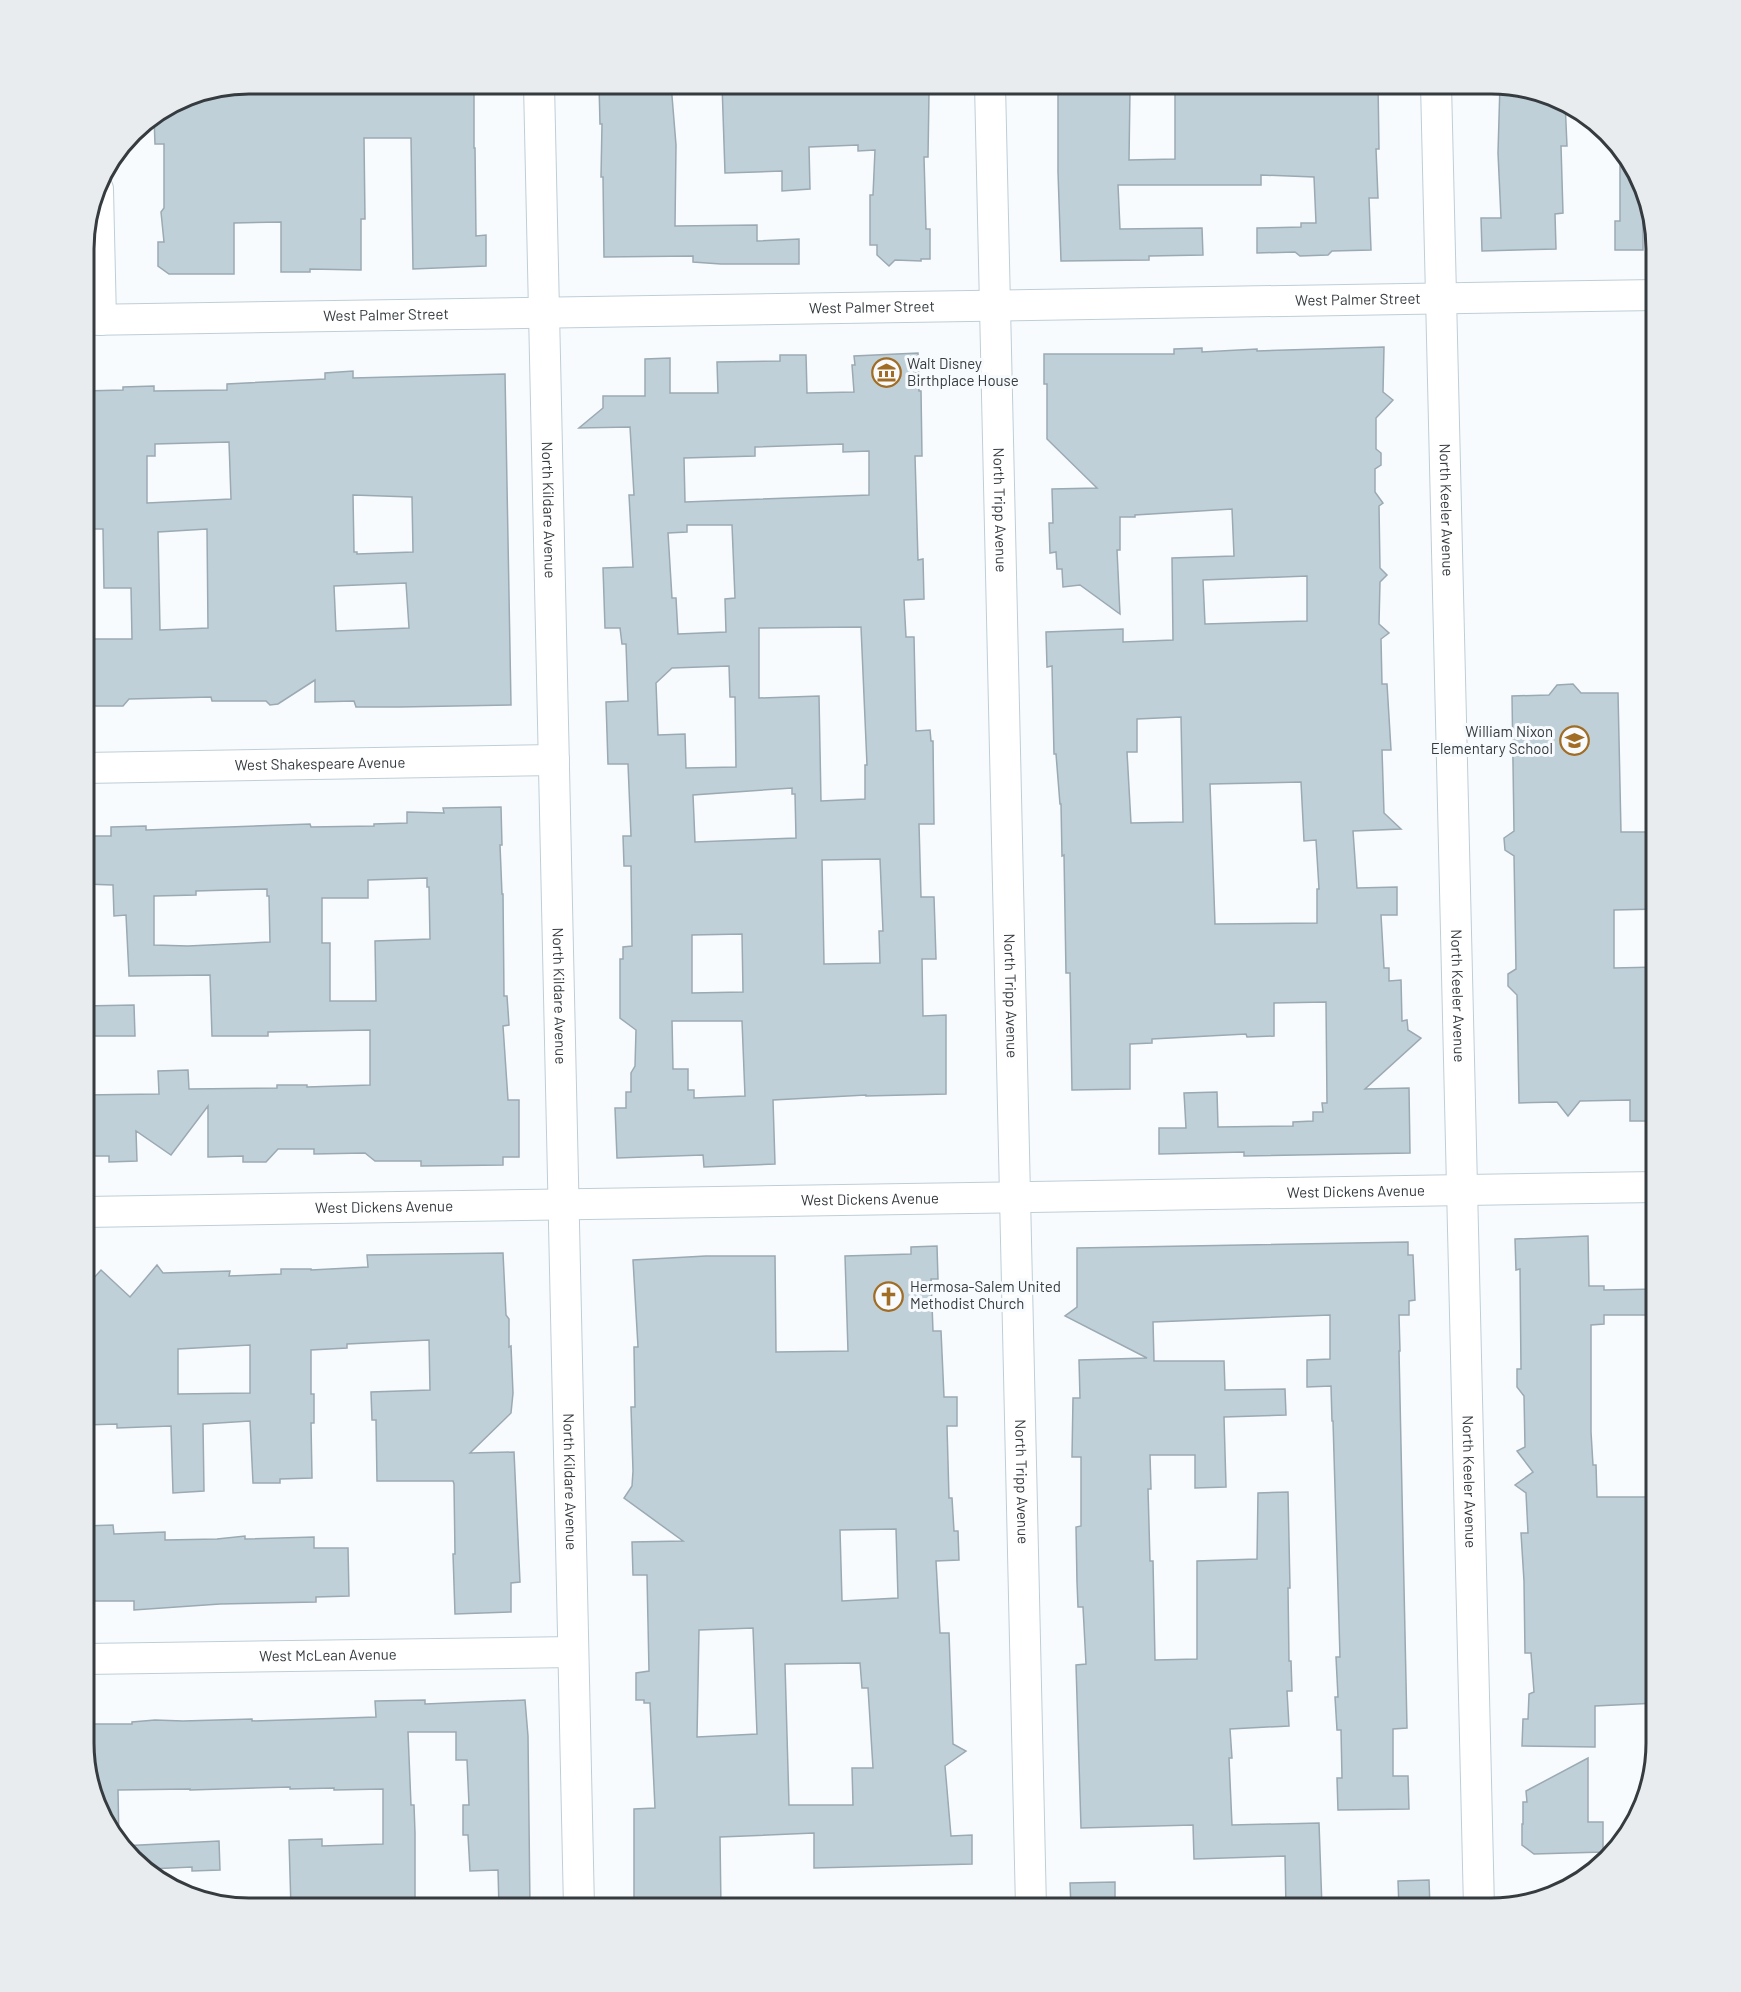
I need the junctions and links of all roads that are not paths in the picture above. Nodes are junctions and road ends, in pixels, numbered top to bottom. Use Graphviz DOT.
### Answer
graph roads {
  1 [pos="539,95"];
  2 [pos="990,95"];
  3 [pos="1436,95"];
  4 [pos="97,226"];
  5 [pos="95,268"];
  6 [pos="1646,295"];
  7 [pos="1442,298"];
  8 [pos="995,305"];
  9 [pos="544,313"];
  10 [pos="95,320"];
  11 [pos="554,760"];
  12 [pos="95,768"];
  13 [pos="1646,1187"];
  14 [pos="1462,1190"];
  15 [pos="1015,1197"];
  16 [pos="564,1204"];
  17 [pos="95,1212"];
  18 [pos="573,1652"];
  19 [pos="95,1659"];
  20 [pos="579,1898"];
  21 [pos="1031,1898"];
  22 [pos="1479,1898"];
  1 -- 9 [label="street, North Kildare Avenue"];
  2 -- 8 [label="street, North Tripp Avenue"];
  3 -- 7 [label="street, North Keeler Avenue"];
  4 -- 5 [label="street"];
  6 -- 7 [label="street, West Palmer Street"];
  7 -- 8 [label="street, West Palmer Street"];
  7 -- 14 [label="street, North Keeler Avenue"];
  8 -- 9 [label="street, West Palmer Street"];
  8 -- 15 [label="street, North Tripp Avenue"];
  9 -- 10 [label="street, West Palmer Street"];
  9 -- 11 [label="street, North Kildare Avenue"];
  11 -- 12 [label="street, West Shakespeare Avenue"];
  11 -- 16 [label="street, North Kildare Avenue"];
  13 -- 14 [label="street, West Dickens Avenue"];
  14 -- 15 [label="street, West Dickens Avenue"];
  14 -- 22 [label="street, North Keeler Avenue"];
  15 -- 16 [label="street, West Dickens Avenue"];
  15 -- 21 [label="street, North Tripp Avenue"];
  16 -- 17 [label="street, West Dickens Avenue"];
  16 -- 18 [label="street, North Kildare Avenue"];
  18 -- 19 [label="street, West McLean Avenue"];
  18 -- 20 [label="street, North Kildare Avenue"];
}
